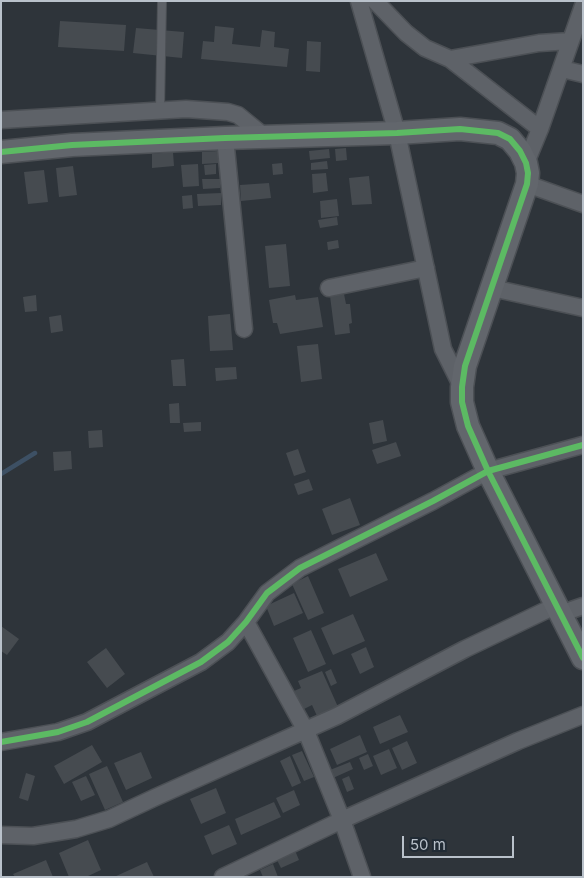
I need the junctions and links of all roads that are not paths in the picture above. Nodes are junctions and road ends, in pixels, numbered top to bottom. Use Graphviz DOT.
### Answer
graph roads {
  1 [pos="162,1"];
  2 [pos="359,1"];
  3 [pos="375,1"];
  4 [pos="583,6"];
  5 [pos="570,41"];
  6 [pos="450,59"];
  7 [pos="562,69"];
  8 [pos="583,74"];
  9 [pos="160,110"];
  10 [pos="1,120"];
  11 [pos="540,128"];
  12 [pos="397,133"];
  13 [pos="265,137"];
  14 [pos="225,138"];
  15 [pos="1,152"];
  16 [pos="526,174"];
  17 [pos="583,204"];
  18 [pos="426,268"];
  19 [pos="329,288"];
  20 [pos="492,288"];
  21 [pos="583,308"];
  22 [pos="244,329"];
  23 [pos="462,386"];
  24 [pos="583,445"];
  25 [pos="488,471"];
  26 [pos="583,606"];
  27 [pos="557,610"];
  28 [pos="246,622"];
  29 [pos="583,658"];
  30 [pos="583,715"];
  31 [pos="306,731"];
  32 [pos="6,741"];
  33 [pos="1,754"];
  34 [pos="342,820"];
  35 [pos="1,835"];
  36 [pos="223,877"];
  37 [pos="362,877"];
  1 -- 9 [label="lane"];
  2 -- 12 [label="street"];
  3 -- 6 [label="street"];
  4 -- 5 [label="street"];
  5 -- 6 [label="street"];
  5 -- 7 [label="street"];
  6 -- 11 [label="street"];
  7 -- 8 [label="street"];
  7 -- 11 [label="street"];
  9 -- 10 [label="street"];
  9 -- 13 [label="street"];
  11 -- 16 [label="street"];
  12 -- 13 [label="street"];
  12 -- 16 [label="street"];
  12 -- 18 [label="street"];
  13 -- 14 [label="street"];
  14 -- 15 [label="street"];
  14 -- 22 [label="street"];
  16 -- 17 [label="street"];
  16 -- 20 [label="street"];
  18 -- 19 [label="street"];
  18 -- 23 [label="street"];
  20 -- 21 [label="street"];
  20 -- 23 [label="street"];
  23 -- 25 [label="street"];
  24 -- 25 [label="street"];
  25 -- 27 [label="street"];
  25 -- 28 [label="street"];
  26 -- 27 [label="street"];
  27 -- 29 [label="street"];
  27 -- 31 [label="street"];
  28 -- 31 [label="street"];
  28 -- 32 [label="street"];
  30 -- 34 [label="street"];
  31 -- 34 [label="street"];
  31 -- 35 [label="street"];
  32 -- 33 [label="street"];
  34 -- 36 [label="street"];
  34 -- 37 [label="street"];
}
